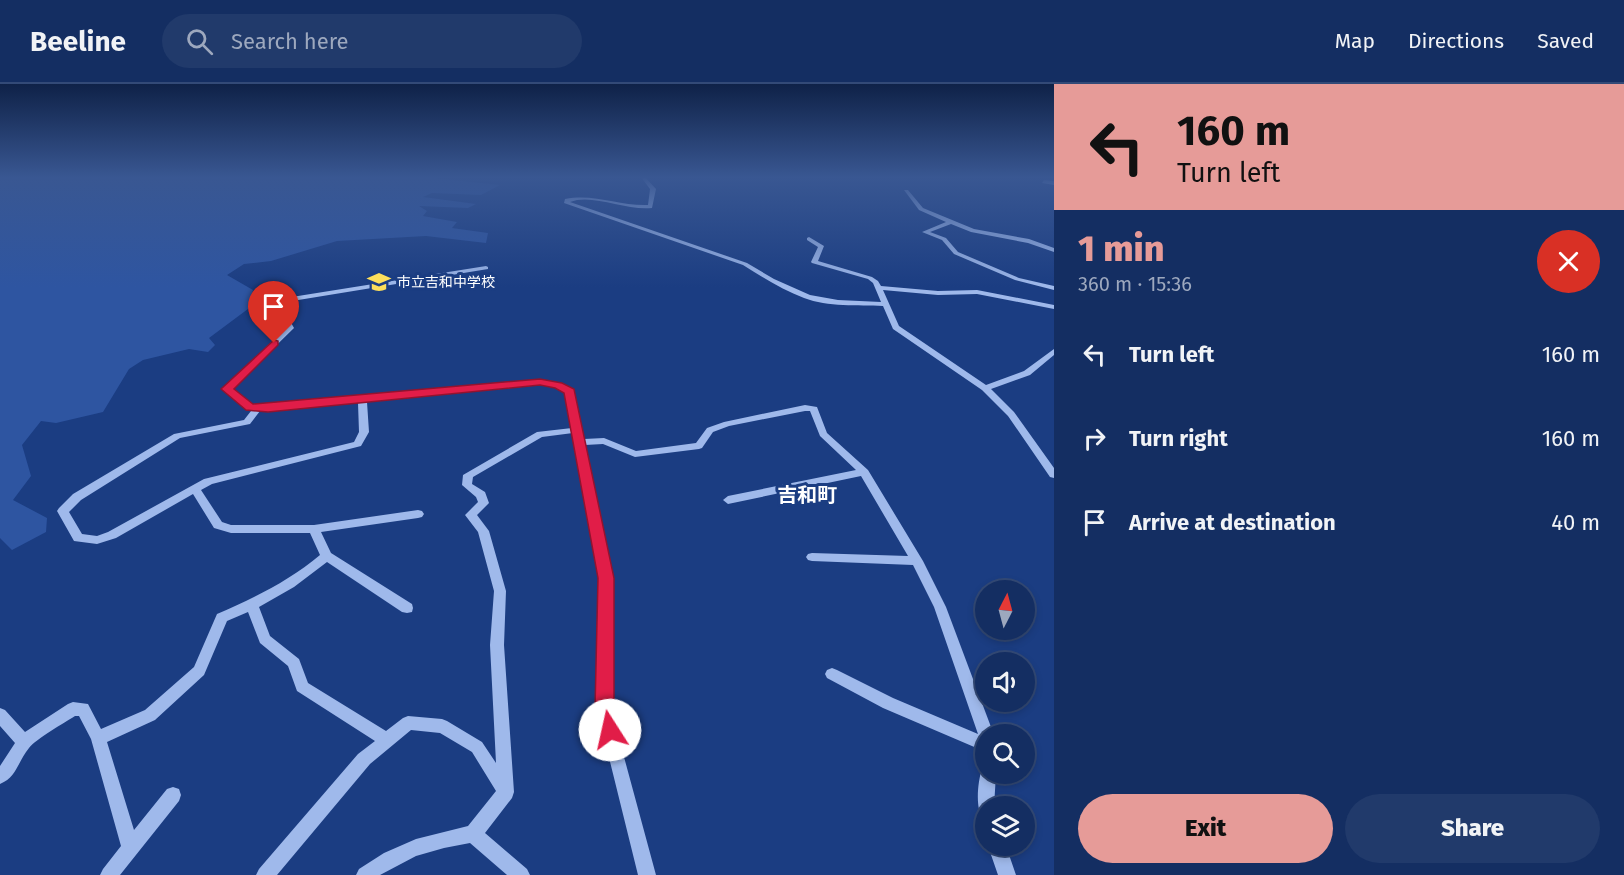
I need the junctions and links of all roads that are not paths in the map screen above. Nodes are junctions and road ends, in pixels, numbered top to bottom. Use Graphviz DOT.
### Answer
graph roads {
  1 [pos="599,214"];
  2 [pos="932,214"];
  3 [pos="951,222"];
  4 [pos="809,239"];
  5 [pos="1054,250"];
  6 [pos="486,268"];
  7 [pos="879,288"];
  8 [pos="1054,288"];
  9 [pos="884,304"];
  10 [pos="1054,307"];
  11 [pos="1054,351"];
  12 [pos="985,388"];
  13 [pos="362,399"];
  14 [pos="258,408"];
  15 [pos="578,436"];
  16 [pos="864,472"];
  17 [pos="1054,475"];
  18 [pos="195,488"];
  19 [pos="728,500"];
  20 [pos="418,514"];
  21 [pos="314,529"];
  22 [pos="326,556"];
  23 [pos="812,557"];
  24 [pos="917,561"];
  25 [pos="252,605"];
  26 [pos="407,608"];
  27 [pos="832,674"];
  28 [pos="0,715"];
  29 [pos="982,724"];
  30 [pos="98,738"];
  31 [pos="387,740"];
  32 [pos="975,740"];
  33 [pos="24,742"];
  34 [pos="0,776"];
  35 [pos="507,792"];
  36 [pos="173,795"];
  37 [pos="473,834"];
  38 [pos="130,846"];
  39 [pos="1000,856"];
  40 [pos="109,875"];
  41 [pos="265,875"];
  42 [pos="365,875"];
  43 [pos="521,875"];
  44 [pos="647,875"];
  45 [pos="1007,875"];
  1 -- 9 [label="street"];
  2 -- 3 [label="street"];
  3 -- 5 [label="street"];
  3 -- 8 [label="street"];
  4 -- 7 [label="street"];
  6 -- 14 [label="street"];
  7 -- 9 [label="street"];
  7 -- 10 [label="street"];
  9 -- 12 [label="street"];
  11 -- 12 [label="street"];
  12 -- 17 [label="street"];
  13 -- 14 [label="street"];
  13 -- 15 [label="street"];
  13 -- 18 [label="street"];
  14 -- 18 [label="street"];
  15 -- 16 [label="street"];
  15 -- 35 [label="street"];
  15 -- 44 [label="street"];
  16 -- 19 [label="street"];
  16 -- 24 [label="street"];
  18 -- 21 [label="street"];
  20 -- 21 [label="street"];
  21 -- 22 [label="street"];
  22 -- 25 [label="street"];
  22 -- 26 [label="street"];
  23 -- 24 [label="street"];
  24 -- 29 [label="street"];
  25 -- 30 [label="street"];
  25 -- 31 [label="street"];
  27 -- 32 [label="street"];
  28 -- 33 [label="street"];
  30 -- 33 [label="street"];
  30 -- 38 [label="street"];
  31 -- 35 [label="street"];
  31 -- 41 [label="street"];
  33 -- 34 [label="street"];
  35 -- 37 [label="street"];
  36 -- 38 [label="street"];
  37 -- 42 [label="street"];
  37 -- 43 [label="street"];
  38 -- 40 [label="street"];
  39 -- 45 [label="street"];
}
